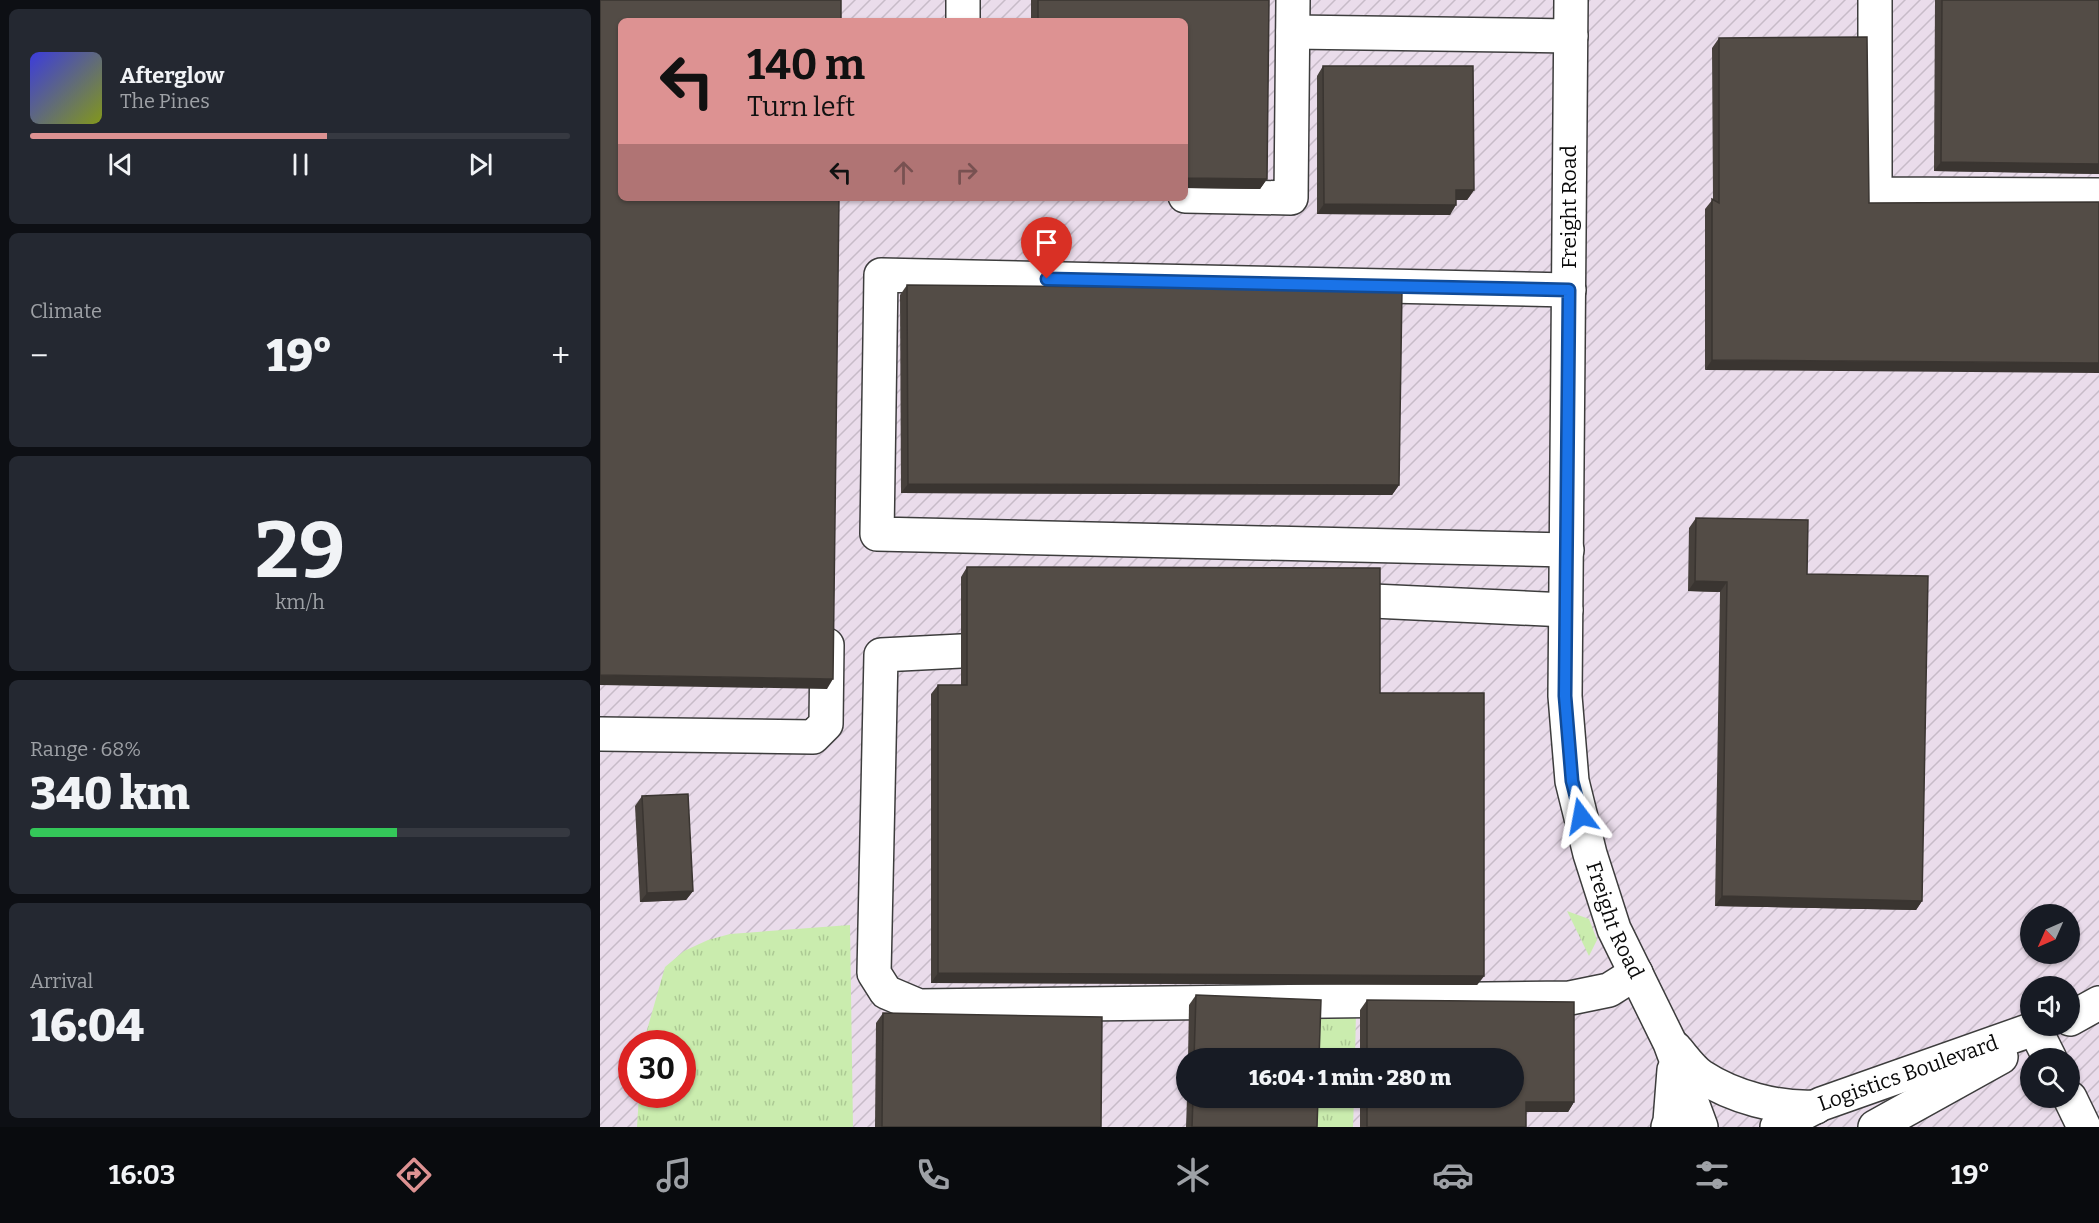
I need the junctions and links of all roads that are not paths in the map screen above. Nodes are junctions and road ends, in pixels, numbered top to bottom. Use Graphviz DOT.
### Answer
graph roads {
  1 [pos="963,0"];
  2 [pos="1571,0"];
  3 [pos="1875,0"];
  4 [pos="1293,16"];
  5 [pos="963,18"];
  6 [pos="1571,36"];
  7 [pos="2099,195"];
  8 [pos="1188,196"];
  9 [pos="1569,290"];
  10 [pos="1567,550"];
  11 [pos="1373,601"];
  12 [pos="1566,610"];
  13 [pos="827,616"];
  14 [pos="961,651"];
  15 [pos="600,734"];
  16 [pos="1636,973"];
  17 [pos="2042,1036"];
  18 [pos="2043,1036"];
  19 [pos="1670,1043"];
  20 [pos="1816,1107"];
  21 [pos="2075,1108"];
  22 [pos="1668,1127"];
  23 [pos="1701,1127"];
  24 [pos="1777,1127"];
  25 [pos="1875,1127"];
  26 [pos="2085,1127"];
  1 -- 5 [label="street"];
  2 -- 6 [label="street, Freight Road"];
  3 -- 7 [label="street"];
  4 -- 6 [label="street"];
  4 -- 8 [label="street"];
  6 -- 9 [label="street, Freight Road"];
  9 -- 10 [label="street, Freight Road"];
  9 -- 10 [label="street"];
  10 -- 12 [label="street, Freight Road"];
  11 -- 12 [label="street"];
  12 -- 16 [label="street, Freight Road"];
  13 -- 15 [label="street"];
  14 -- 16 [label="street"];
  16 -- 19 [label="street, Freight Road"];
  17 -- 20 [label="street, Logistics Boulevard"];
  18 -- 25 [label="street, Logistics Boulevard"];
  19 -- 20 [label="street, Freight Road"];
  19 -- 22 [label="street, Freight Road"];
  19 -- 23 [label="street, Freight Road"];
  20 -- 24 [label="street, Logistics Boulevard"];
  21 -- 26 [label="street"];
}
